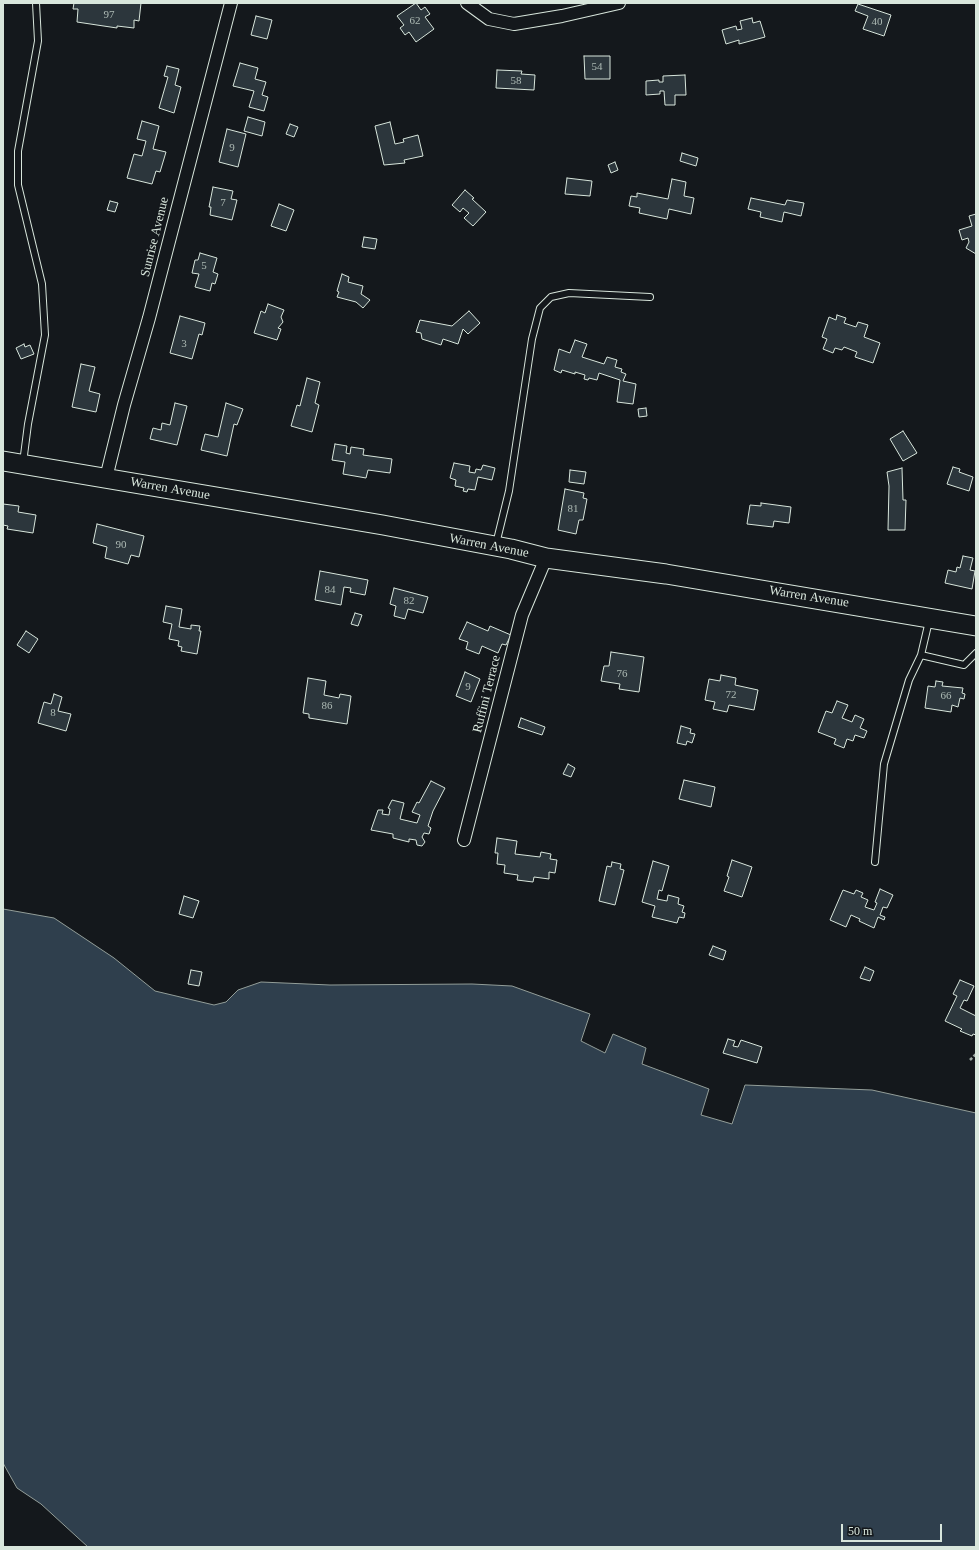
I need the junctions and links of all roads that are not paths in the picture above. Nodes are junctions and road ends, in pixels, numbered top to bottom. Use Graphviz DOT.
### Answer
graph roads {
  1 [pos="36,3"];
  2 [pos="231,3"];
  3 [pos="467,3"];
  4 [pos="619,3"];
  5 [pos="604,5"];
  6 [pos="650,297"];
  7 [pos="3,461"];
  8 [pos="23,464"];
  9 [pos="106,478"];
  10 [pos="496,546"];
  11 [pos="546,558"];
  12 [pos="930,617"];
  13 [pos="976,626"];
  14 [pos="976,653"];
  15 [pos="921,655"];
  16 [pos="464,840"];
  17 [pos="875,862"];
  1 -- 8 [label="lane"];
  2 -- 9 [label="street, Sunrise Avenue"];
  3 -- 5 [label="street"];
  4 -- 5 [label="street"];
  6 -- 10 [label="lane"];
  7 -- 8 [label="main road, Warren Avenue"];
  8 -- 9 [label="main road, Warren Avenue"];
  9 -- 10 [label="main road, Warren Avenue"];
  10 -- 11 [label="main road, Warren Avenue"];
  11 -- 12 [label="main road, Warren Avenue"];
  11 -- 16 [label="street, Ruffini Terrace"];
  12 -- 13 [label="main road, Warren Avenue"];
  12 -- 15 [label="lane"];
  14 -- 15 [label="lane"];
  15 -- 17 [label="lane"];
}
